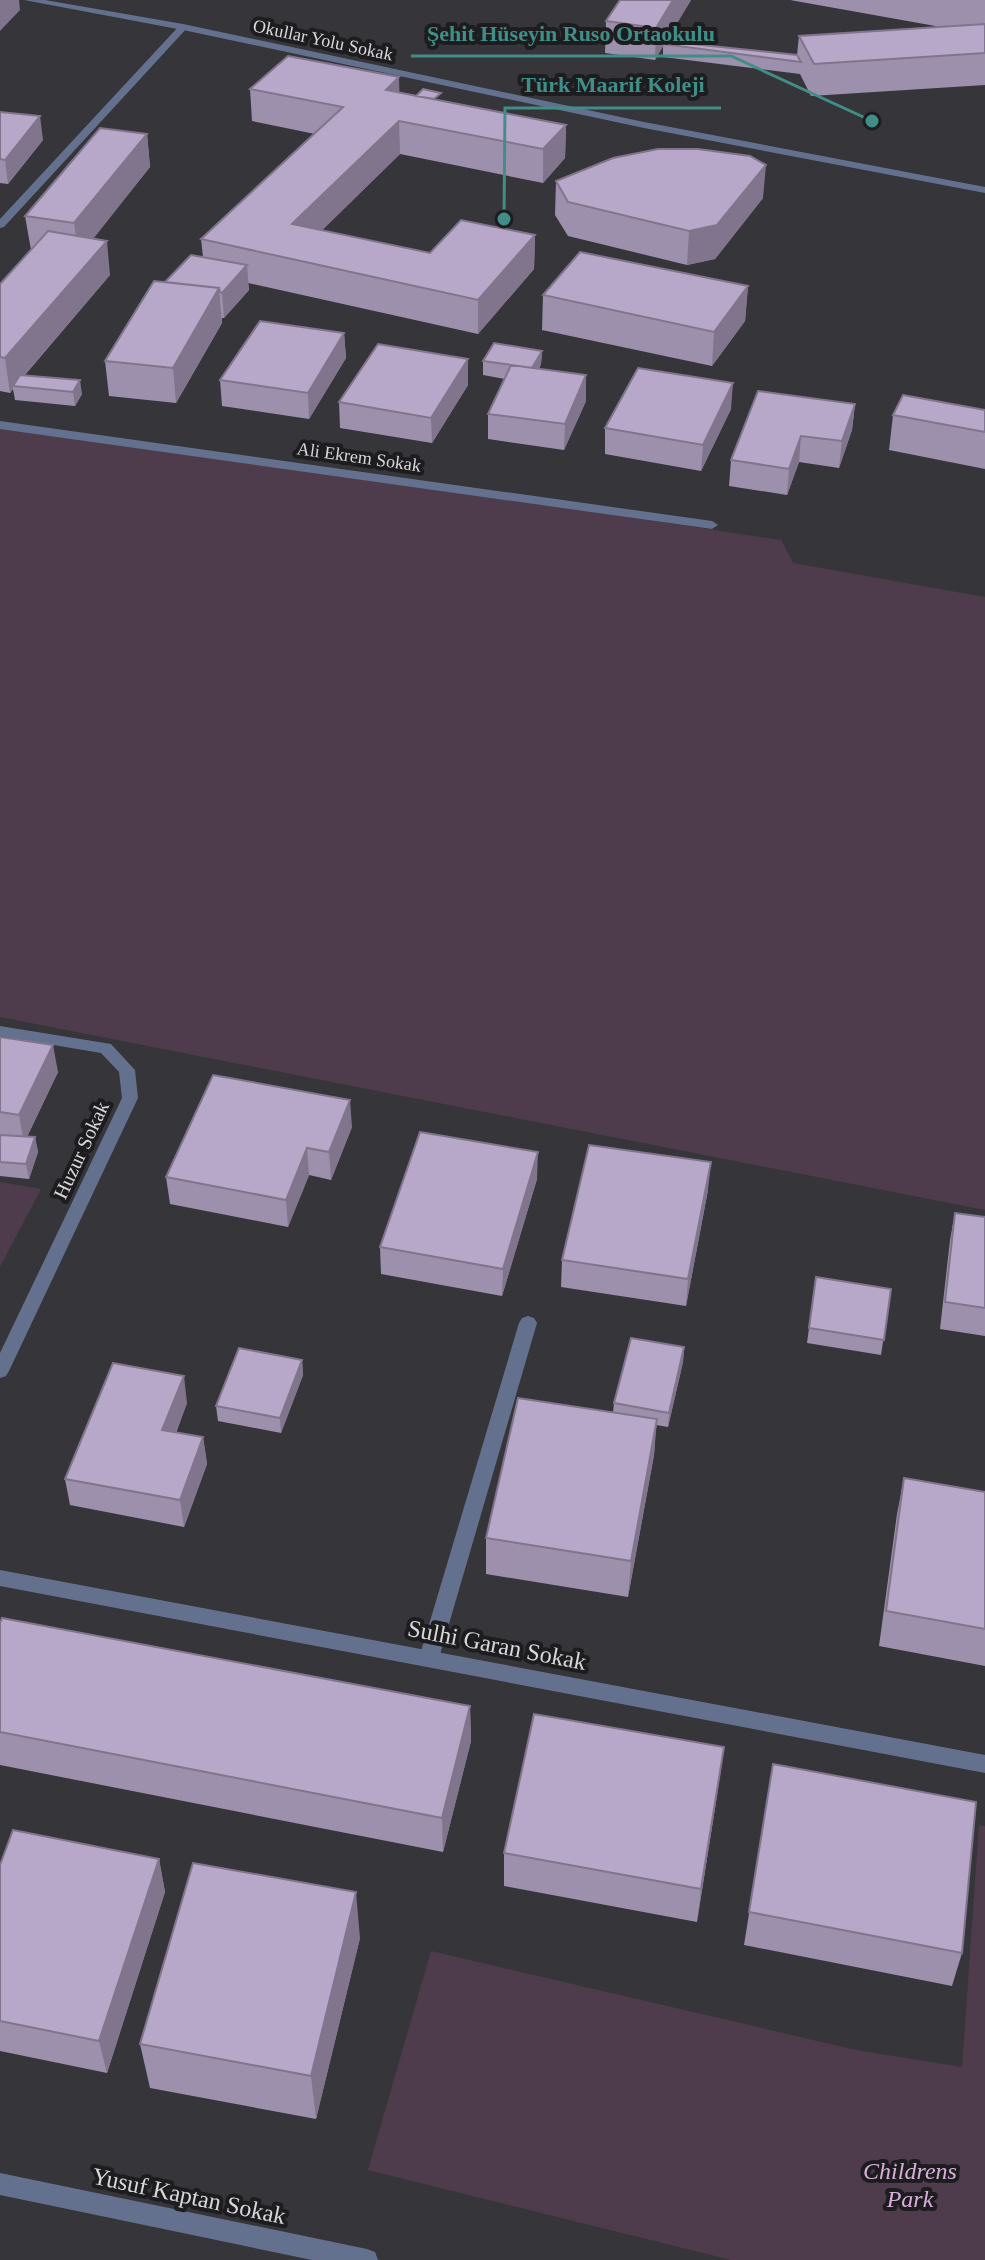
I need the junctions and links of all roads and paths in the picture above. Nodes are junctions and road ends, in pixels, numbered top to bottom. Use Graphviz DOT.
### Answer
graph roads {
  1 [pos="29,0"];
  2 [pos="183,27"];
  3 [pos="985,190"];
  4 [pos="0,225"];
  5 [pos="0,425"];
  6 [pos="712,525"];
  7 [pos="0,1031"];
  8 [pos="528,1323"];
  9 [pos="0,1371"];
  10 [pos="0,1578"];
  11 [pos="429,1658"];
  12 [pos="985,1764"];
  13 [pos="0,2184"];
  14 [pos="367,2260"];
  1 -- 2 [label="street, Okullar Yolu Sokak"];
  2 -- 3 [label="street, Okullar Yolu Sokak"];
  2 -- 4 [label="street"];
  5 -- 6 [label="street, Ali Ekrem Sokak"];
  7 -- 9 [label="street, Huzur Sokak"];
  8 -- 11 [label="street"];
  10 -- 11 [label="street, Sulhi Garan Sokak"];
  11 -- 12 [label="street, Sulhi Garan Sokak"];
  13 -- 14 [label="street, Yusuf Kaptan Sokak"];
}
